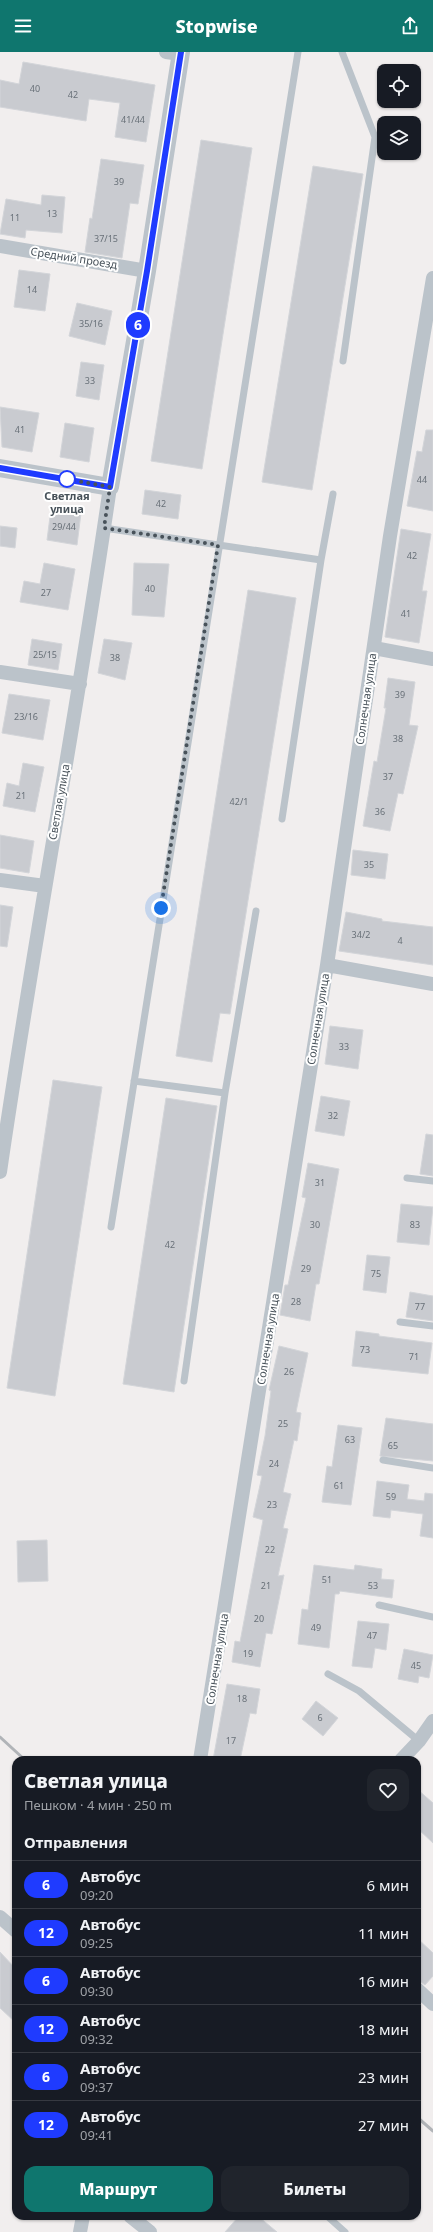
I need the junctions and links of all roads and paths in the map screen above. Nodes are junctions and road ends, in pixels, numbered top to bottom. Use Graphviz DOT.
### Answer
graph roads {
  1 [pos="298,52"];
  2 [pos="342,52"];
  3 [pos="176,53"];
  4 [pos="0,246"];
  5 [pos="147,271"];
  6 [pos="433,278"];
  7 [pos="343,361"];
  8 [pos="0,468"];
  9 [pos="110,487"];
  10 [pos="333,494"];
  11 [pos="104,528"];
  12 [pos="218,545"];
  13 [pos="321,560"];
  14 [pos="374,648"];
  15 [pos="433,659"];
  16 [pos="0,672"];
  17 [pos="80,684"];
  18 [pos="282,819"];
  19 [pos="0,880"];
  20 [pos="44,886"];
  21 [pos="256,911"];
  22 [pos="327,965"];
  23 [pos="433,984"];
  24 [pos="134,1081"];
  25 [pos="6,1093"];
  26 [pos="225,1093"];
  27 [pos="0,1172"];
  28 [pos="407,1178"];
  29 [pos="433,1181"];
  30 [pos="110,1227"];
  31 [pos="400,1322"];
  32 [pos="433,1326"];
  33 [pos="184,1381"];
  34 [pos="383,1460"];
  35 [pos="433,1468"];
  36 [pos="379,1605"];
  37 [pos="433,1617"];
  38 [pos="328,1674"];
  39 [pos="433,1721"];
  40 [pos="419,1741"];
  41 [pos="201,1756"];
  42 [pos="405,1756"];
  43 [pos="0,1917"];
  44 [pos="12,1928"];
  45 [pos="421,1993"];
  46 [pos="433,2004"];
  47 [pos="82,2220"];
  48 [pos="135,2220"];
  49 [pos="332,2220"];
  50 [pos="80,2232"];
  51 [pos="150,2232"];
  52 [pos="345,2232"];
  1 -- 12 [label="lane"];
  2 -- 7 [label="lane"];
  3 -- 5 [label="street, Светлая улица"];
  4 -- 5 [label="street, Средний проезд"];
  5 -- 9 [label="street, Светлая улица"];
  6 -- 14 [label="street, Солнечная улица"];
  8 -- 9 [label="street"];
  9 -- 11 [label="street, Светлая улица"];
  10 -- 13 [label="lane"];
  11 -- 12 [label="lane"];
  11 -- 17 [label="street, Светлая улица"];
  12 -- 13 [label="lane"];
  12 -- 24 [label="lane"];
  13 -- 18 [label="lane"];
  14 -- 15 [label="street"];
  14 -- 22 [label="street, Солнечная улица"];
  16 -- 17 [label="street"];
  17 -- 20 [label="street, Светлая улица"];
  19 -- 20 [label="street"];
  20 -- 25 [label="street, Светлая улица"];
  21 -- 26 [label="lane"];
  22 -- 23 [label="street"];
  22 -- 41 [label="street, Солнечная улица"];
  24 -- 26 [label="lane"];
  24 -- 30 [label="lane"];
  25 -- 27 [label="street, Светлая улица"];
  26 -- 33 [label="lane"];
  28 -- 29 [label="lane"];
  31 -- 32 [label="lane"];
  34 -- 35 [label="lane"];
  36 -- 37 [label="lane"];
  38 -- 40 [label="lane"];
  39 -- 40 [label="street"];
  40 -- 42 [label="street"];
  43 -- 44 [label="street"];
  45 -- 46 [label="street"];
  47 -- 50 [label="street"];
  48 -- 51 [label="street"];
  49 -- 52 [label="lane"];
}
